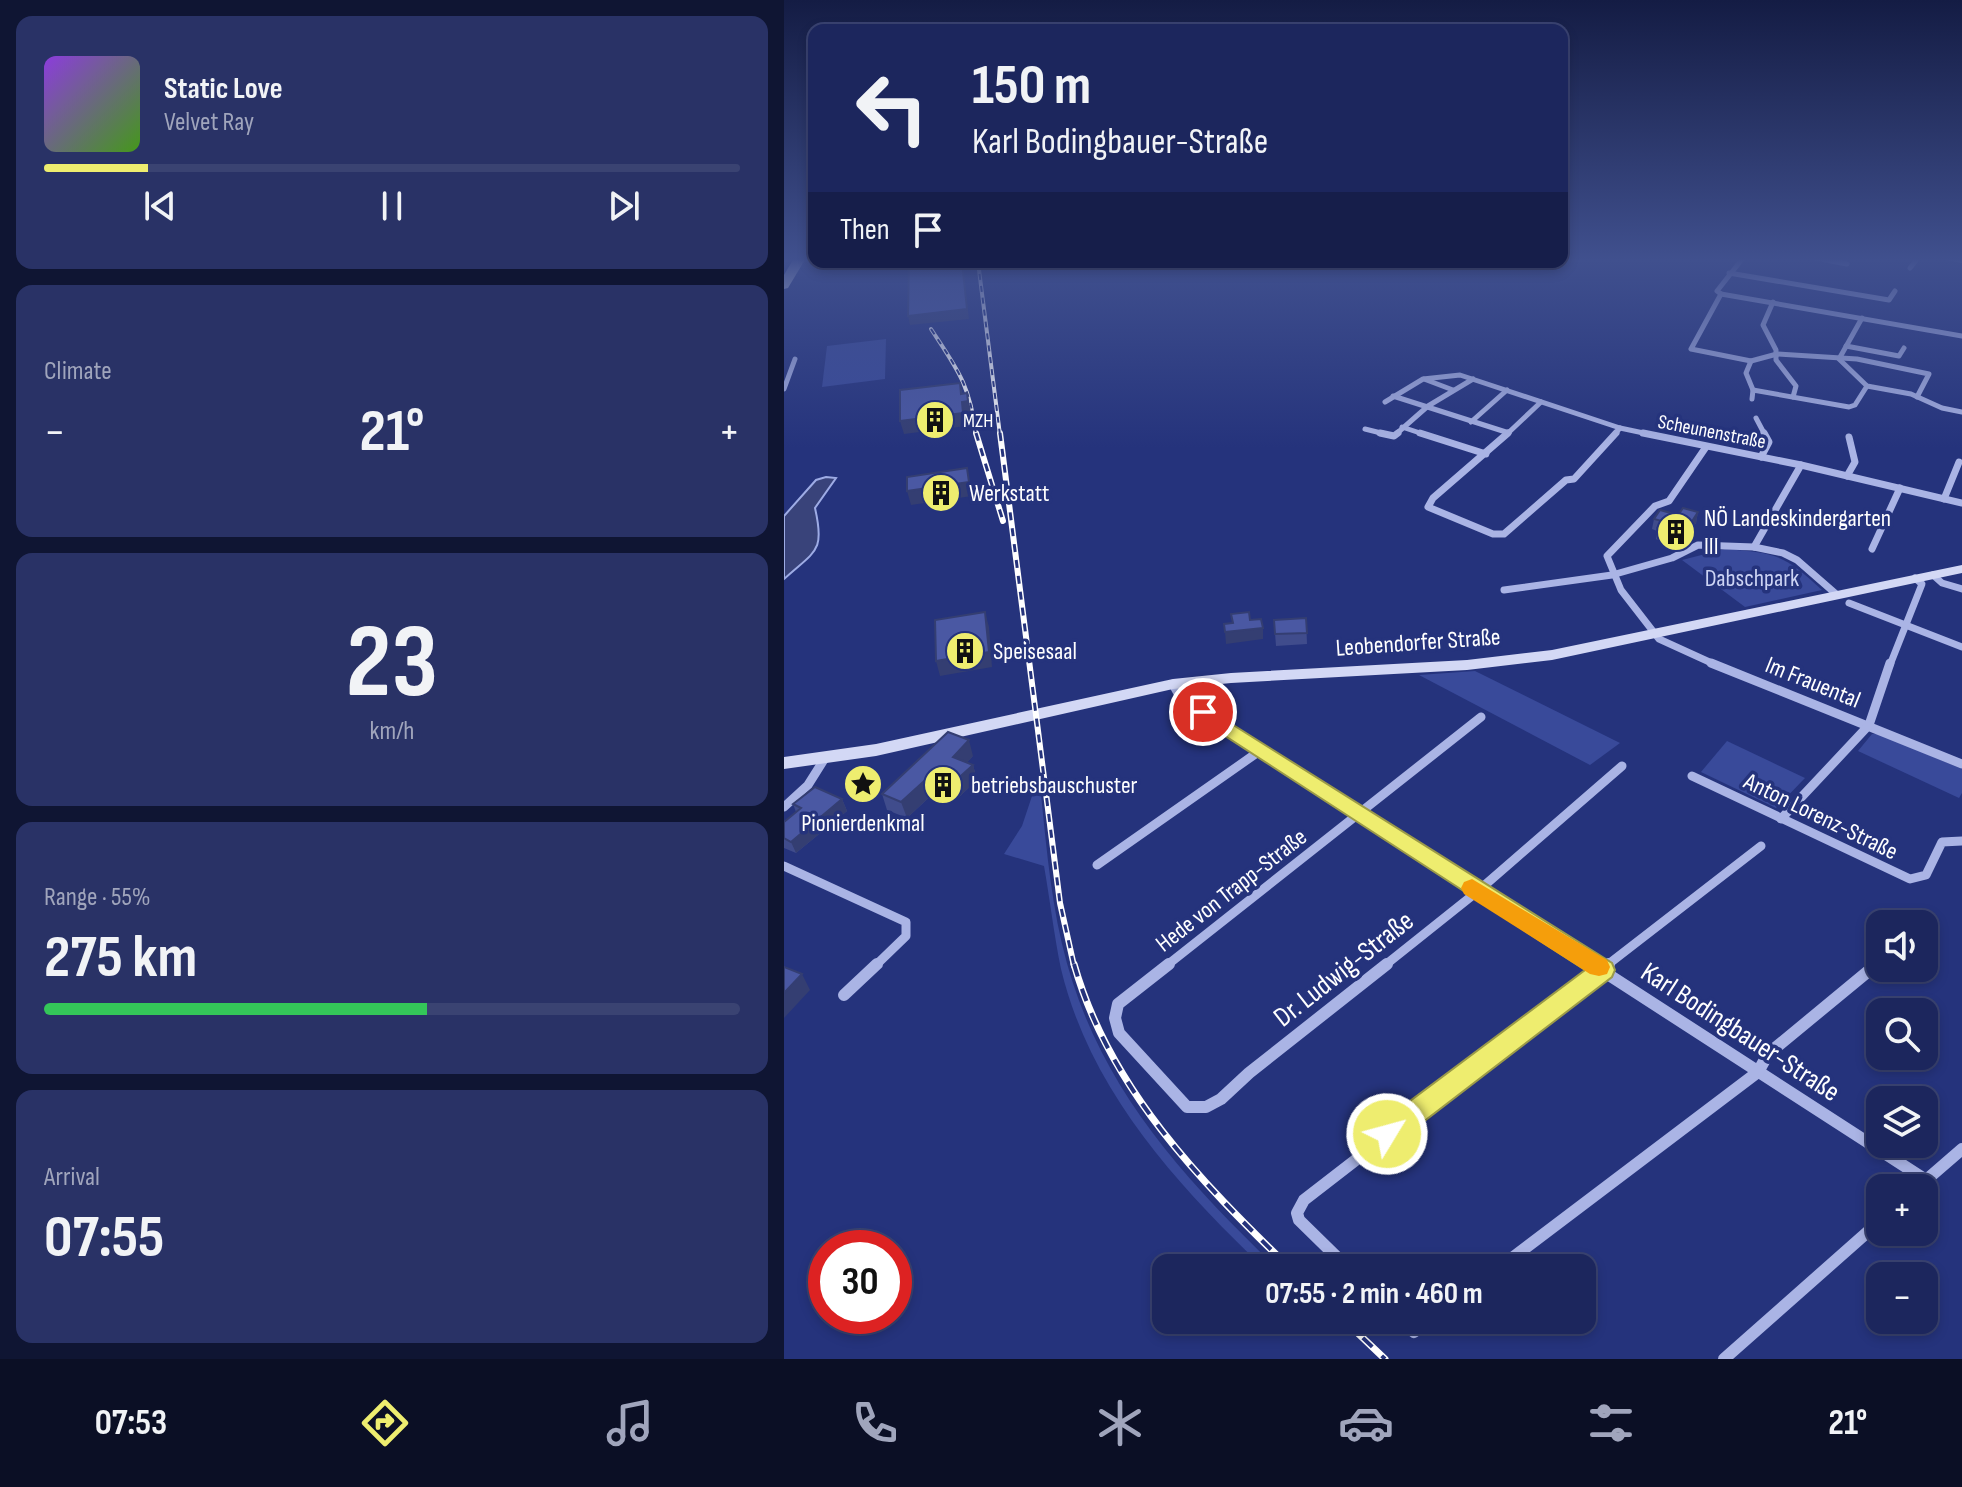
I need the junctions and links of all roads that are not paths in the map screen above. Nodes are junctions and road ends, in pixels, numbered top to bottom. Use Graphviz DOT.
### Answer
graph roads {
  1 [pos="1706,321"];
  2 [pos="1765,321"];
  3 [pos="1860,321"];
  4 [pos="1881,321"];
  5 [pos="1962,336"];
  6 [pos="1846,346"];
  7 [pos="1904,348"];
  8 [pos="1777,354"];
  9 [pos="795,359"];
  10 [pos="1839,359"];
  11 [pos="1751,361"];
  12 [pos="1423,379"];
  13 [pos="1473,379"];
  14 [pos="1867,386"];
  15 [pos="784,389"];
  16 [pos="1453,390"];
  17 [pos="1507,390"];
  18 [pos="1753,390"];
  19 [pos="1393,396"];
  20 [pos="1793,397"];
  21 [pos="1917,397"];
  22 [pos="1752,399"];
  23 [pos="1385,402"];
  24 [pos="1541,402"];
  25 [pos="1428,406"];
  26 [pos="1962,412"];
  27 [pos="1756,418"];
  28 [pos="1471,422"];
  29 [pos="1402,427"];
  30 [pos="1620,428"];
  31 [pos="1365,429"];
  32 [pos="1509,433"];
  33 [pos="1849,437"];
  34 [pos="1706,447"];
  35 [pos="1486,454"];
  36 [pos="1761,457"];
  37 [pos="1959,462"];
  38 [pos="1801,465"];
  39 [pos="1847,476"];
  40 [pos="1900,488"];
  41 [pos="1944,499"];
  42 [pos="1962,503"];
  43 [pos="1754,547"];
  44 [pos="1872,549"];
  45 [pos="1962,569"];
  46 [pos="1612,575"];
  47 [pos="1933,575"];
  48 [pos="1915,578"];
  49 [pos="1962,589"];
  50 [pos="1504,590"];
  51 [pos="1836,594"];
  52 [pos="1849,603"];
  53 [pos="1903,626"];
  54 [pos="1652,633"];
  55 [pos="1962,647"];
  56 [pos="1173,684"];
  57 [pos="1481,717"];
  58 [pos="1869,725"];
  59 [pos="1261,750"];
  60 [pos="825,758"];
  61 [pos="784,763"];
  62 [pos="1962,764"];
  63 [pos="1622,766"];
  64 [pos="1692,776"];
  65 [pos="784,807"];
  66 [pos="1359,814"];
  67 [pos="1781,819"];
  68 [pos="1962,841"];
  69 [pos="1761,846"];
  70 [pos="1097,865"];
  71 [pos="784,866"];
  72 [pos="1478,891"];
  73 [pos="1603,970"];
  74 [pos="1866,973"];
  75 [pos="844,995"];
  76 [pos="1118,1004"];
  77 [pos="1758,1072"];
  78 [pos="1962,1149"];
  79 [pos="1906,1174"];
  80 [pos="1933,1174"];
  81 [pos="1866,1233"];
  82 [pos="1334,1254"];
  83 [pos="1518,1254"];
  84 [pos="1724,1359"];
  1 -- 11 [label="street"];
  2 -- 8 [label="street"];
  3 -- 6 [label="street"];
  4 -- 5 [label="street"];
  6 -- 7 [label="street"];
  6 -- 10 [label="street"];
  8 -- 10 [label="street"];
  8 -- 11 [label="street"];
  8 -- 20 [label="street"];
  9 -- 15 [label="street"];
  10 -- 14 [label="street"];
  10 -- 21 [label="street"];
  11 -- 18 [label="street"];
  12 -- 13 [label="street, Scheunenstraße"];
  12 -- 16 [label="street"];
  12 -- 19 [label="street"];
  13 -- 16 [label="street"];
  13 -- 17 [label="street, Scheunenstraße"];
  14 -- 20 [label="street"];
  14 -- 21 [label="street"];
  16 -- 25 [label="street"];
  17 -- 24 [label="street, Scheunenstraße"];
  17 -- 28 [label="street"];
  18 -- 20 [label="street"];
  18 -- 22 [label="street"];
  19 -- 23 [label="street"];
  19 -- 25 [label="street"];
  21 -- 26 [label="street"];
  24 -- 30 [label="street, Scheunenstraße"];
  24 -- 32 [label="street"];
  25 -- 28 [label="street"];
  25 -- 29 [label="street"];
  27 -- 36 [label="street"];
  28 -- 32 [label="street"];
  29 -- 31 [label="street"];
  29 -- 35 [label="street"];
  30 -- 34 [label="street, Scheunenstraße"];
  30 -- 35 [label="street"];
  32 -- 35 [label="street"];
  33 -- 39 [label="street"];
  34 -- 36 [label="street, Scheunenstraße"];
  34 -- 46 [label="street"];
  36 -- 38 [label="street, Scheunenstraße"];
  37 -- 41 [label="street"];
  38 -- 39 [label="street, Scheunenstraße"];
  38 -- 43 [label="street"];
  39 -- 40 [label="street, Scheunenstraße"];
  40 -- 41 [label="street, Scheunenstraße"];
  40 -- 44 [label="street"];
  41 -- 42 [label="street, Scheunenstraße"];
  43 -- 46 [label="street"];
  43 -- 51 [label="street"];
  45 -- 47 [label="main road, Leobendorfer Straße"];
  46 -- 50 [label="street"];
  46 -- 54 [label="street"];
  47 -- 48 [label="main road, Leobendorfer Straße"];
  47 -- 49 [label="street"];
  48 -- 51 [label="main road, Leobendorfer Straße"];
  48 -- 53 [label="street"];
  51 -- 54 [label="main road, Leobendorfer Straße"];
  52 -- 53 [label="street"];
  53 -- 55 [label="street"];
  53 -- 58 [label="street"];
  54 -- 56 [label="main road, Leobendorfer Straße"];
  54 -- 58 [label="street, Im Frauental"];
  56 -- 59 [label="street, Karl Bodingbauer-Straße"];
  56 -- 60 [label="main road, Leobendorfer Straße"];
  57 -- 66 [label="street, Hede von Trapp-Straße"];
  58 -- 62 [label="street, Im Frauental"];
  58 -- 67 [label="street"];
  59 -- 66 [label="street, Karl Bodingbauer-Straße"];
  59 -- 70 [label="street"];
  60 -- 61 [label="main road, Leobendorfer Straße"];
  60 -- 65 [label="street"];
  63 -- 72 [label="street, Dr. Ludwig-Straße"];
  64 -- 67 [label="street, Anton Lorenz-Straße"];
  66 -- 72 [label="street, Karl Bodingbauer-Straße"];
  66 -- 76 [label="street, Hede von Trapp-Straße"];
  67 -- 68 [label="street, Anton Lorenz-Straße"];
  69 -- 73 [label="street"];
  71 -- 75 [label="street"];
  72 -- 73 [label="street, Karl Bodingbauer-Straße"];
  72 -- 76 [label="street, Dr. Ludwig-Straße"];
  73 -- 77 [label="street, Karl Bodingbauer-Straße"];
  73 -- 82 [label="street"];
  74 -- 77 [label="street"];
  77 -- 79 [label="street, Karl Bodingbauer-Straße"];
  77 -- 83 [label="street"];
  78 -- 80 [label="street"];
  81 -- 84 [label="street"];
}
